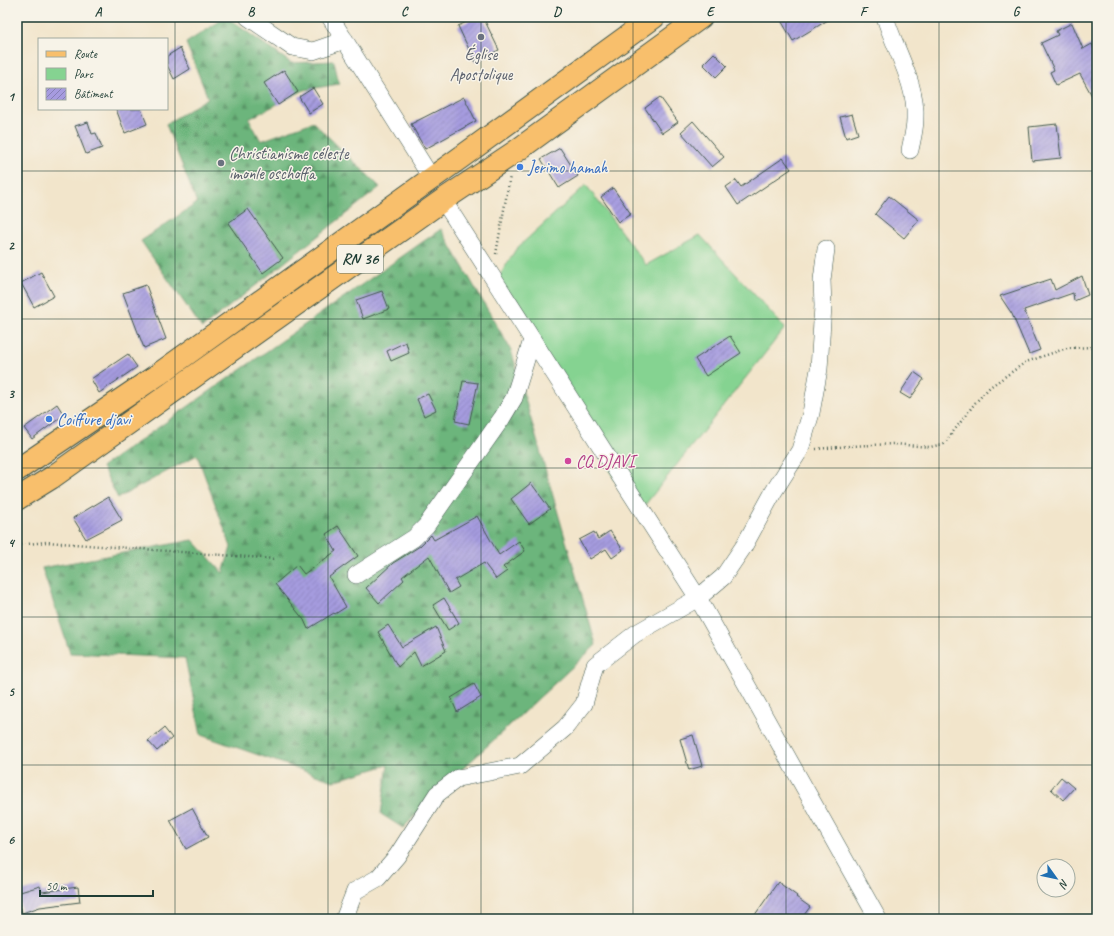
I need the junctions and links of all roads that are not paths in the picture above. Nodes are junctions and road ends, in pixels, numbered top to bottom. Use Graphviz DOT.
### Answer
graph roads {
  1 [pos="248,17"];
  2 [pos="330,17"];
  3 [pos="701,17"];
  4 [pos="885,17"];
  5 [pos="651,18"];
  6 [pos="345,40"];
  7 [pos="910,150"];
  8 [pos="432,179"];
  9 [pos="443,200"];
  10 [pos="826,249"];
  11 [pos="532,340"];
  12 [pos="17,470"];
  13 [pos="17,499"];
  14 [pos="356,575"];
  15 [pos="698,598"];
  16 [pos="344,919"];
  17 [pos="878,919"];
  1 -- 6 [label="street"];
  2 -- 6 [label="street"];
  3 -- 9 [label="main road, RN 36"];
  4 -- 7 [label="street"];
  5 -- 8 [label="main road, RN 36"];
  6 -- 8 [label="street"];
  8 -- 12 [label="main road, RN 36"];
  9 -- 11 [label="street"];
  9 -- 13 [label="main road, RN 36"];
  10 -- 15 [label="street"];
  11 -- 14 [label="street"];
  11 -- 15 [label="street"];
  15 -- 16 [label="street"];
  15 -- 17 [label="street"];
}
